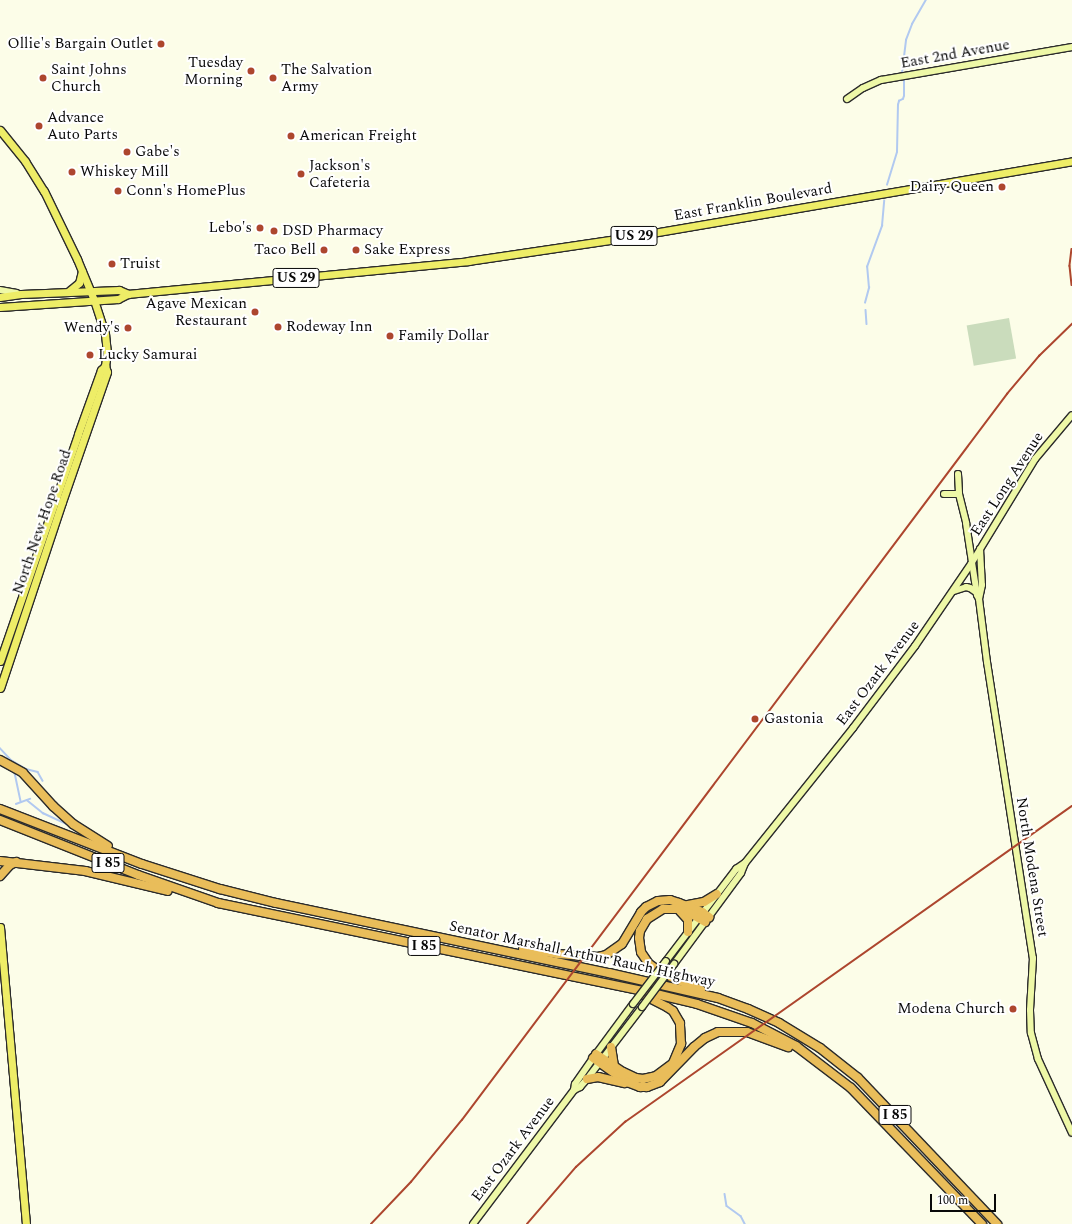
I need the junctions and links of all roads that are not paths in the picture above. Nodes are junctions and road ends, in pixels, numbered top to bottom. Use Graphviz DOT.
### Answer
graph roads {
  1 [pos="1072,47"];
  2 [pos="847,99"];
  3 [pos="0,130"];
  4 [pos="1072,161"];
  5 [pos="82,271"];
  6 [pos="0,290"];
  7 [pos="90,291"];
  8 [pos="65,292"];
  9 [pos="21,294"];
  10 [pos="128,294"];
  11 [pos="0,297"];
  12 [pos="94,300"];
  13 [pos="0,307"];
  14 [pos="106,366"];
  15 [pos="1072,415"];
  16 [pos="78,434"];
  17 [pos="81,449"];
  18 [pos="958,474"];
  19 [pos="944,494"];
  20 [pos="959,494"];
  21 [pos="980,549"];
  22 [pos="972,564"];
  23 [pos="982,585"];
  24 [pos="953,592"];
  25 [pos="976,592"];
  26 [pos="979,599"];
  27 [pos="0,661"];
  28 [pos="0,688"];
  29 [pos="0,760"];
  30 [pos="0,765"];
  31 [pos="24,775"];
  32 [pos="0,809"];
  33 [pos="0,820"];
  34 [pos="123,857"];
  35 [pos="0,861"];
  36 [pos="16,862"];
  37 [pos="744,863"];
  38 [pos="0,876"];
  39 [pos="717,894"];
  40 [pos="218,903"];
  41 [pos="687,906"];
  42 [pos="678,909"];
  43 [pos="704,917"];
  44 [pos="0,927"];
  45 [pos="688,932"];
  46 [pos="461,941"];
  47 [pos="630,988"];
  48 [pos="718,998"];
  49 [pos="611,1047"];
  50 [pos="598,1058"];
  51 [pos="817,1061"];
  52 [pos="614,1066"];
  53 [pos="587,1078"];
  54 [pos="633,1085"];
  55 [pos="574,1090"];
  56 [pos="1072,1133"];
  57 [pos="26,1224"];
  58 [pos="473,1224"];
  59 [pos="982,1224"];
  60 [pos="997,1224"];
  1 -- 2 [label="main road, East 2nd Avenue"];
  3 -- 5 [label="main road, North New Hope Road"];
  4 -- 10 [label="main road, East Franklin Boulevard / US 29"];
  5 -- 7 [label="main road, North New Hope Road"];
  5 -- 8 [label="main road"];
  6 -- 9 [label="main road"];
  7 -- 8 [label="main road, East Franklin Boulevard / US 29"];
  7 -- 10 [label="main road, East Franklin Boulevard / US 29"];
  7 -- 12 [label="main road, North New Hope Road"];
  8 -- 9 [label="main road, East Franklin Boulevard / US 29"];
  9 -- 11 [label="main road, East Franklin Boulevard / US 29"];
  10 -- 12 [label="main road, East Franklin Boulevard / US 29"];
  12 -- 13 [label="main road, East Franklin Boulevard / US 29"];
  12 -- 14 [label="main road, North New Hope Road"];
  14 -- 16 [label="main road, North New Hope Road"];
  14 -- 17 [label="main road, North New Hope Road"];
  15 -- 21 [label="main road, East Long Avenue"];
  16 -- 17 [label="main road"];
  16 -- 27 [label="main road, North New Hope Road"];
  17 -- 28 [label="main road, North New Hope Road"];
  18 -- 20 [label="main road, North Modena Street"];
  19 -- 20 [label="main road"];
  20 -- 22 [label="main road, North Modena Street"];
  21 -- 22 [label="main road, East Ozark Avenue"];
  21 -- 23 [label="main road, North Modena Street"];
  22 -- 23 [label="main road, North Modena Street"];
  22 -- 24 [label="main road, East Ozark Avenue"];
  22 -- 25 [label="main road, North Modena Street"];
  23 -- 26 [label="main road, North Modena Street"];
  24 -- 25 [label="main road"];
  24 -- 37 [label="main road, East Ozark Avenue"];
  25 -- 26 [label="main road, North Modena Street"];
  26 -- 56 [label="main road, North Modena Street"];
  29 -- 31 [label="highway"];
  30 -- 31 [label="highway"];
  31 -- 34 [label="highway"];
  32 -- 34 [label="highway, Senator Marshall Arthur Rauch Highway / I 85"];
  33 -- 40 [label="highway, Senator Marshall Arthur Rauch Highway / I 85"];
  34 -- 46 [label="highway, Senator Marshall Arthur Rauch Highway / I 85"];
  35 -- 36 [label="highway"];
  36 -- 38 [label="highway"];
  36 -- 40 [label="highway"];
  37 -- 39 [label="main road, East Ozark Avenue"];
  37 -- 43 [label="main road, East Ozark Avenue"];
  39 -- 41 [label="highway"];
  39 -- 43 [label="main road, East Ozark Avenue"];
  40 -- 47 [label="highway, Senator Marshall Arthur Rauch Highway / I 85"];
  41 -- 43 [label="highway"];
  41 -- 46 [label="highway"];
  42 -- 43 [label="highway"];
  42 -- 45 [label="highway"];
  42 -- 48 [label="highway"];
  43 -- 45 [label="main road, East Ozark Avenue"];
  43 -- 49 [label="main road, East Ozark Avenue, bridge"];
  44 -- 57 [label="main road"];
  45 -- 50 [label="main road, East Ozark Avenue, bridge"];
  46 -- 48 [label="highway, Senator Marshall Arthur Rauch Highway / I 85"];
  47 -- 51 [label="highway, Senator Marshall Arthur Rauch Highway / I 85"];
  47 -- 52 [label="highway"];
  48 -- 60 [label="highway, Senator Marshall Arthur Rauch Highway / I 85"];
  49 -- 50 [label="main road, East Ozark Avenue"];
  49 -- 52 [label="highway"];
  50 -- 52 [label="highway"];
  50 -- 53 [label="main road, East Ozark Avenue"];
  50 -- 54 [label="highway"];
  50 -- 55 [label="main road, East Ozark Avenue"];
  51 -- 54 [label="highway"];
  51 -- 59 [label="highway, Senator Marshall Arthur Rauch Highway / I 85"];
  53 -- 54 [label="highway"];
  53 -- 55 [label="main road, East Ozark Avenue"];
  55 -- 58 [label="main road, East Ozark Avenue"];
}
